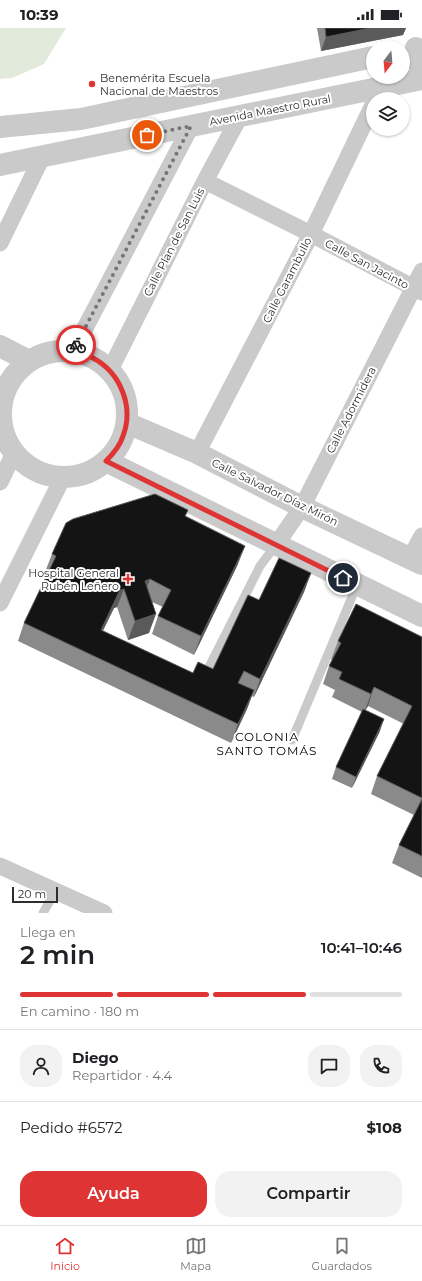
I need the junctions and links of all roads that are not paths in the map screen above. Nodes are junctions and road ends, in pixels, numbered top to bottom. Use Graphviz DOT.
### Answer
graph roads {
  1 [pos="414,49"];
  2 [pos="366,58"];
  3 [pos="422,78"];
  4 [pos="389,92"];
  5 [pos="366,99"];
  6 [pos="240,116"];
  7 [pos="366,120"];
  8 [pos="191,126"];
  9 [pos="0,127"];
  10 [pos="43,156"];
  11 [pos="0,165"];
  12 [pos="205,181"];
  13 [pos="311,234"];
  14 [pos="0,243"];
  15 [pos="422,271"];
  16 [pos="418,290"];
  17 [pos="0,346"];
  18 [pos="73,351"];
  19 [pos="29,361"];
  20 [pos="110,370"];
  21 [pos="0,412"];
  22 [pos="127,423"];
  23 [pos="14,453"];
  24 [pos="197,453"];
  25 [pos="106,461"];
  26 [pos="63,477"];
  27 [pos="0,482"];
  28 [pos="302,507"];
  29 [pos="422,536"];
  30 [pos="276,545"];
  31 [pos="416,561"];
  32 [pos="357,585"];
  33 [pos="0,603"];
  34 [pos="422,616"];
  35 [pos="189,672"];
  36 [pos="292,740"];
  37 [pos="0,866"];
  38 [pos="56,890"];
  39 [pos="43,913"];
  40 [pos="104,913"];
  1 -- 3 [label="street"];
  2 -- 9 [label="street"];
  3 -- 4 [label="street, Avenida Maestro Rural"];
  5 -- 6 [label="street, Avenida Maestro Rural"];
  6 -- 8 [label="street, Avenida Maestro Rural"];
  6 -- 12 [label="street, Calle Plan de San Luis"];
  7 -- 13 [label="street, Calle Garambullo"];
  8 -- 10 [label="street, Avenida Maestro Rural"];
  8 -- 18 [label="street"];
  10 -- 11 [label="street, Avenida Maestro Rural"];
  10 -- 14 [label="street"];
  12 -- 13 [label="street, Calle San Jacinto"];
  12 -- 20 [label="street, Calle Plan de San Luis"];
  13 -- 16 [label="street, Calle San Jacinto"];
  13 -- 24 [label="street, Calle Garambullo"];
  15 -- 16 [label="street, Calle Adormidera"];
  16 -- 28 [label="street, Calle Adormidera"];
  17 -- 19 [label="street"];
  18 -- 19 [label="street"];
  18 -- 20 [label="street"];
  19 -- 21 [label="street"];
  20 -- 22 [label="street"];
  21 -- 23 [label="street"];
  22 -- 24 [label="street, Calle Salvador Díaz Mirón"];
  22 -- 25 [label="street"];
  23 -- 26 [label="street"];
  23 -- 27 [label="street"];
  24 -- 28 [label="street, Calle Salvador Díaz Mirón"];
  25 -- 26 [label="street"];
  25 -- 30 [label="street"];
  26 -- 33 [label="street"];
  28 -- 30 [label="street, Calle Adormidera"];
  28 -- 31 [label="street, Calle Salvador Díaz Mirón"];
  29 -- 31 [label="street"];
  30 -- 32 [label="street"];
  30 -- 35 [label="lane"];
  32 -- 34 [label="street"];
  32 -- 36 [label="lane"];
  37 -- 38 [label="street"];
  38 -- 39 [label="lane"];
  38 -- 40 [label="street"];
}
